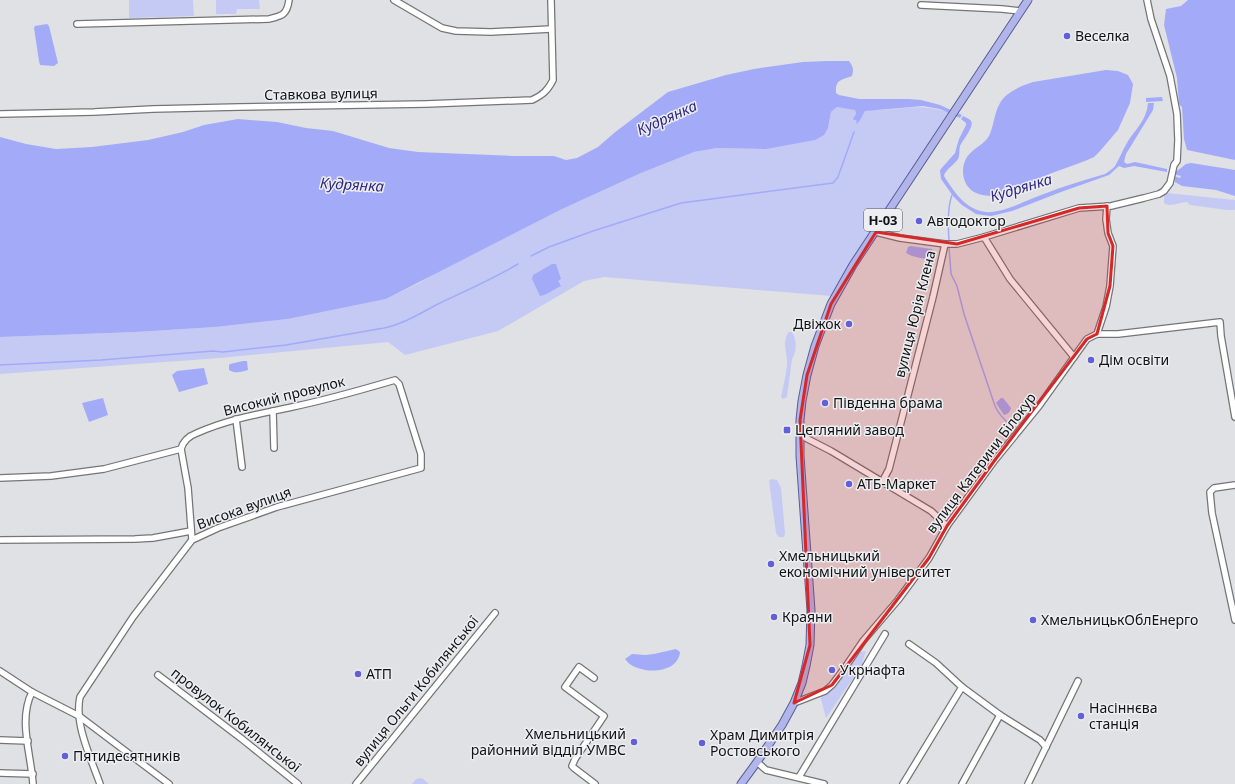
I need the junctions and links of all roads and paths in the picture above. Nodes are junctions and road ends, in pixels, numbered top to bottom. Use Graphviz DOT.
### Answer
graph roads {
  1 [pos="289,0"];
  2 [pos="394,0"];
  3 [pos="551,0"];
  4 [pos="1028,0"];
  5 [pos="1147,0"];
  6 [pos="921,5"];
  7 [pos="1020,11"];
  8 [pos="77,24"];
  9 [pos="551,29"];
  10 [pos="0,114"];
  11 [pos="1107,206"];
  12 [pos="876,232"];
  13 [pos="984,237"];
  14 [pos="945,244"];
  15 [pos="1097,334"];
  16 [pos="1074,357"];
  17 [pos="273,411"];
  18 [pos="1235,417"];
  19 [pos="236,418"];
  20 [pos="800,435"];
  21 [pos="274,448"];
  22 [pos="181,449"];
  23 [pos="242,467"];
  24 [pos="416,469"];
  25 [pos="0,478"];
  26 [pos="882,482"];
  27 [pos="1235,485"];
  28 [pos="947,526"];
  29 [pos="191,531"];
  30 [pos="0,540"];
  31 [pos="192,540"];
  32 [pos="495,613"];
  33 [pos="1235,620"];
  34 [pos="885,634"];
  35 [pos="909,644"];
  36 [pos="0,671"];
  37 [pos="158,675"];
  38 [pos="594,678"];
  39 [pos="1078,681"];
  40 [pos="962,687"];
  41 [pos="32,692"];
  42 [pos="794,703"];
  43 [pos="1000,715"];
  44 [pos="79,716"];
  45 [pos="0,740"];
  46 [pos="28,741"];
  47 [pos="1046,747"];
  48 [pos="757,762"];
  49 [pos="0,773"];
  50 [pos="32,774"];
  51 [pos="799,777"];
  52 [pos="33,784"];
  53 [pos="100,784"];
  54 [pos="169,784"];
  55 [pos="298,784"];
  56 [pos="356,784"];
  57 [pos="595,784"];
  58 [pos="740,784"];
  59 [pos="824,784"];
  60 [pos="903,784"];
  61 [pos="962,784"];
  62 [pos="1028,784"];
  1 -- 8 [label="street"];
  2 -- 9 [label="street"];
  3 -- 9 [label="street, Ставкова вулиця"];
  4 -- 7 [label="main road, Н-03"];
  5 -- 11 [label="street"];
  6 -- 7 [label="street"];
  7 -- 12 [label="main road, Н-03"];
  9 -- 10 [label="street, Ставкова вулиця"];
  11 -- 13 [label="street"];
  11 -- 15 [label="street"];
  12 -- 14 [label="street"];
  12 -- 20 [label="main road, Н-03"];
  13 -- 14 [label="street"];
  13 -- 16 [label="street"];
  14 -- 26 [label="street, вулиця Юрія Клена"];
  15 -- 16 [label="street, вулиця Катерини Білокур"];
  15 -- 18 [label="street"];
  16 -- 28 [label="street, вулиця Катерини Білокур"];
  17 -- 19 [label="street, Високий провулок"];
  17 -- 21 [label="street"];
  17 -- 24 [label="street, Високий провулок"];
  19 -- 22 [label="street, Високий провулок"];
  19 -- 23 [label="street"];
  20 -- 26 [label="street"];
  20 -- 42 [label="main road, Н-03"];
  22 -- 25 [label="street"];
  22 -- 29 [label="street"];
  24 -- 31 [label="street, Висока вулиця"];
  26 -- 28 [label="street"];
  27 -- 33 [label="street"];
  28 -- 42 [label="street, вулиця Катерини Білокур"];
  29 -- 30 [label="street"];
  29 -- 31 [label="street"];
  31 -- 44 [label="street, Висока вулиця"];
  32 -- 56 [label="street, вулиця Ольги Кобилянської"];
  34 -- 51 [label="street"];
  35 -- 40 [label="street"];
  36 -- 41 [label="street"];
  37 -- 55 [label="street, провулок Кобилянської"];
  38 -- 57 [label="street"];
  39 -- 47 [label="street"];
  40 -- 43 [label="street"];
  40 -- 60 [label="street"];
  41 -- 44 [label="street"];
  41 -- 46 [label="street"];
  42 -- 48 [label="main road, Н-03"];
  43 -- 47 [label="street"];
  43 -- 61 [label="street"];
  44 -- 53 [label="street, Висока вулиця"];
  44 -- 54 [label="street"];
  45 -- 46 [label="street"];
  46 -- 50 [label="street"];
  47 -- 62 [label="street"];
  48 -- 51 [label="street"];
  48 -- 58 [label="main road, Н-03"];
  49 -- 50 [label="street"];
  50 -- 52 [label="street"];
  51 -- 59 [label="street"];
}
